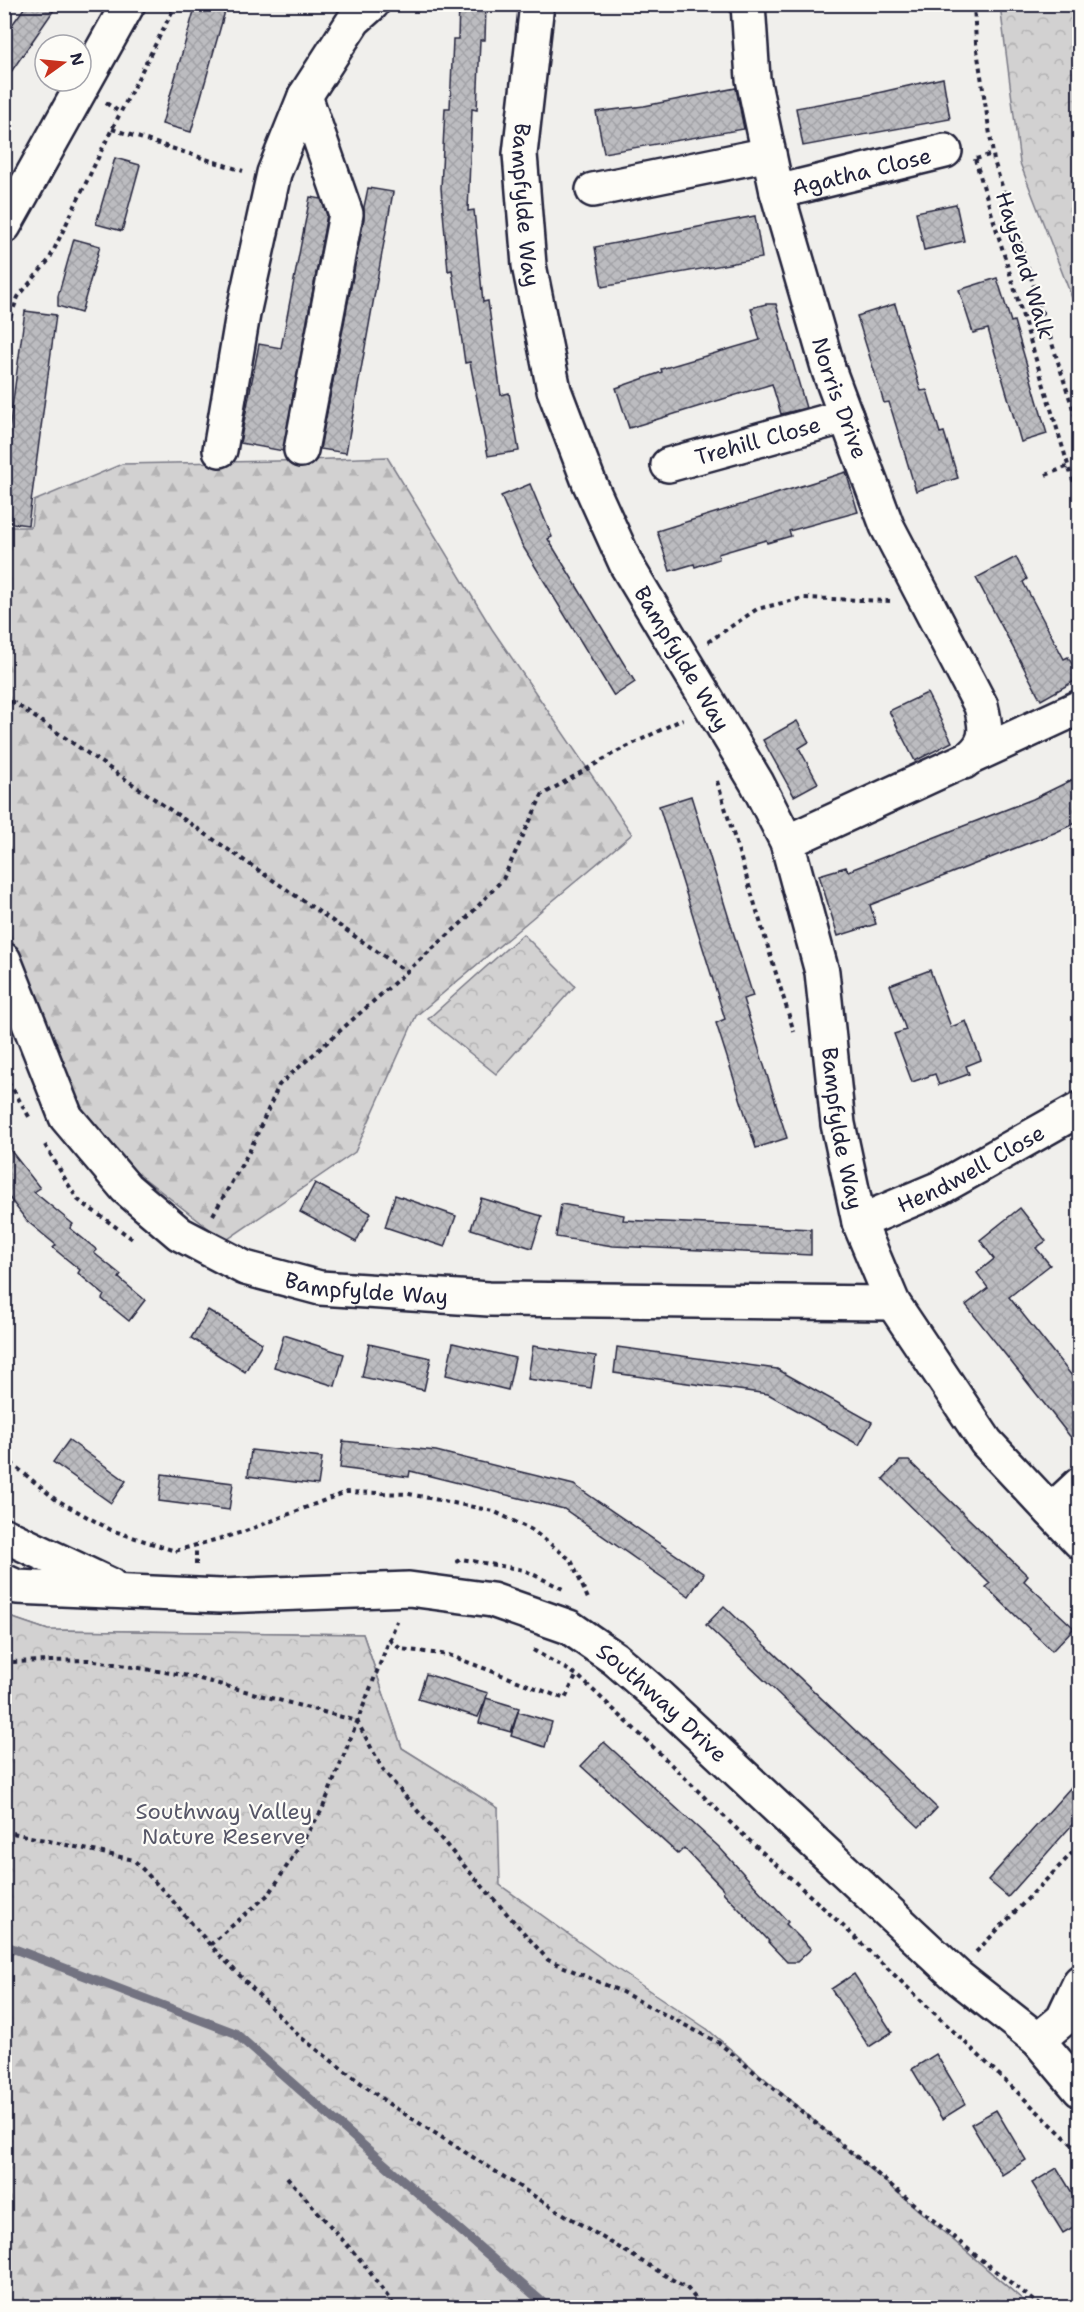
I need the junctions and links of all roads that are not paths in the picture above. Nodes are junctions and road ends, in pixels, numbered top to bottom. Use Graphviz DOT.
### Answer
graph roads {
  1 [pos="128,4"];
  2 [pos="372,4"];
  3 [pos="537,4"];
  4 [pos="748,4"];
  5 [pos="305,96"];
  6 [pos="769,154"];
  7 [pos="960,155"];
  8 [pos="593,190"];
  9 [pos="777,192"];
  10 [pos="4,226"];
  11 [pos="846,416"];
  12 [pos="220,450"];
  13 [pos="301,450"];
  14 [pos="668,465"];
  15 [pos="1080,707"];
  16 [pos="964,762"];
  17 [pos="787,842"];
  18 [pos="4,960"];
  19 [pos="1080,1109"];
  20 [pos="859,1222"];
  21 [pos="893,1303"];
  22 [pos="1080,1484"];
  23 [pos="1051,1511"];
  24 [pos="4,1535"];
  25 [pos="1080,1542"];
  26 [pos="4,1581"];
  27 [pos="122,1591"];
  28 [pos="1080,1983"];
  29 [pos="1038,2040"];
  30 [pos="1080,2090"];
  1 -- 10 [label="street"];
  2 -- 5 [label="street"];
  3 -- 17 [label="street, Bampfylde Way"];
  4 -- 6 [label="street, Norris Drive"];
  5 -- 12 [label="street"];
  5 -- 13 [label="street"];
  6 -- 8 [label="street"];
  6 -- 9 [label="street, Norris Drive"];
  7 -- 9 [label="street, Agatha Close"];
  9 -- 11 [label="street, Norris Drive"];
  11 -- 14 [label="street, Trehill Close"];
  11 -- 16 [label="street, Norris Drive"];
  15 -- 16 [label="street, Norris Drive"];
  16 -- 17 [label="street, Norris Drive"];
  17 -- 20 [label="street, Bampfylde Way"];
  18 -- 21 [label="street, Bampfylde Way"];
  19 -- 20 [label="street, Hendwell Close"];
  20 -- 21 [label="street, Bampfylde Way"];
  21 -- 23 [label="street, Bampfylde Way"];
  22 -- 23 [label="street"];
  23 -- 25 [label="street, Bampfylde Way"];
  24 -- 27 [label="street, Southway Drive"];
  26 -- 27 [label="street, Southway Drive"];
  27 -- 29 [label="street, Southway Drive"];
  28 -- 29 [label="street"];
  29 -- 30 [label="street, Southway Drive"];
}
